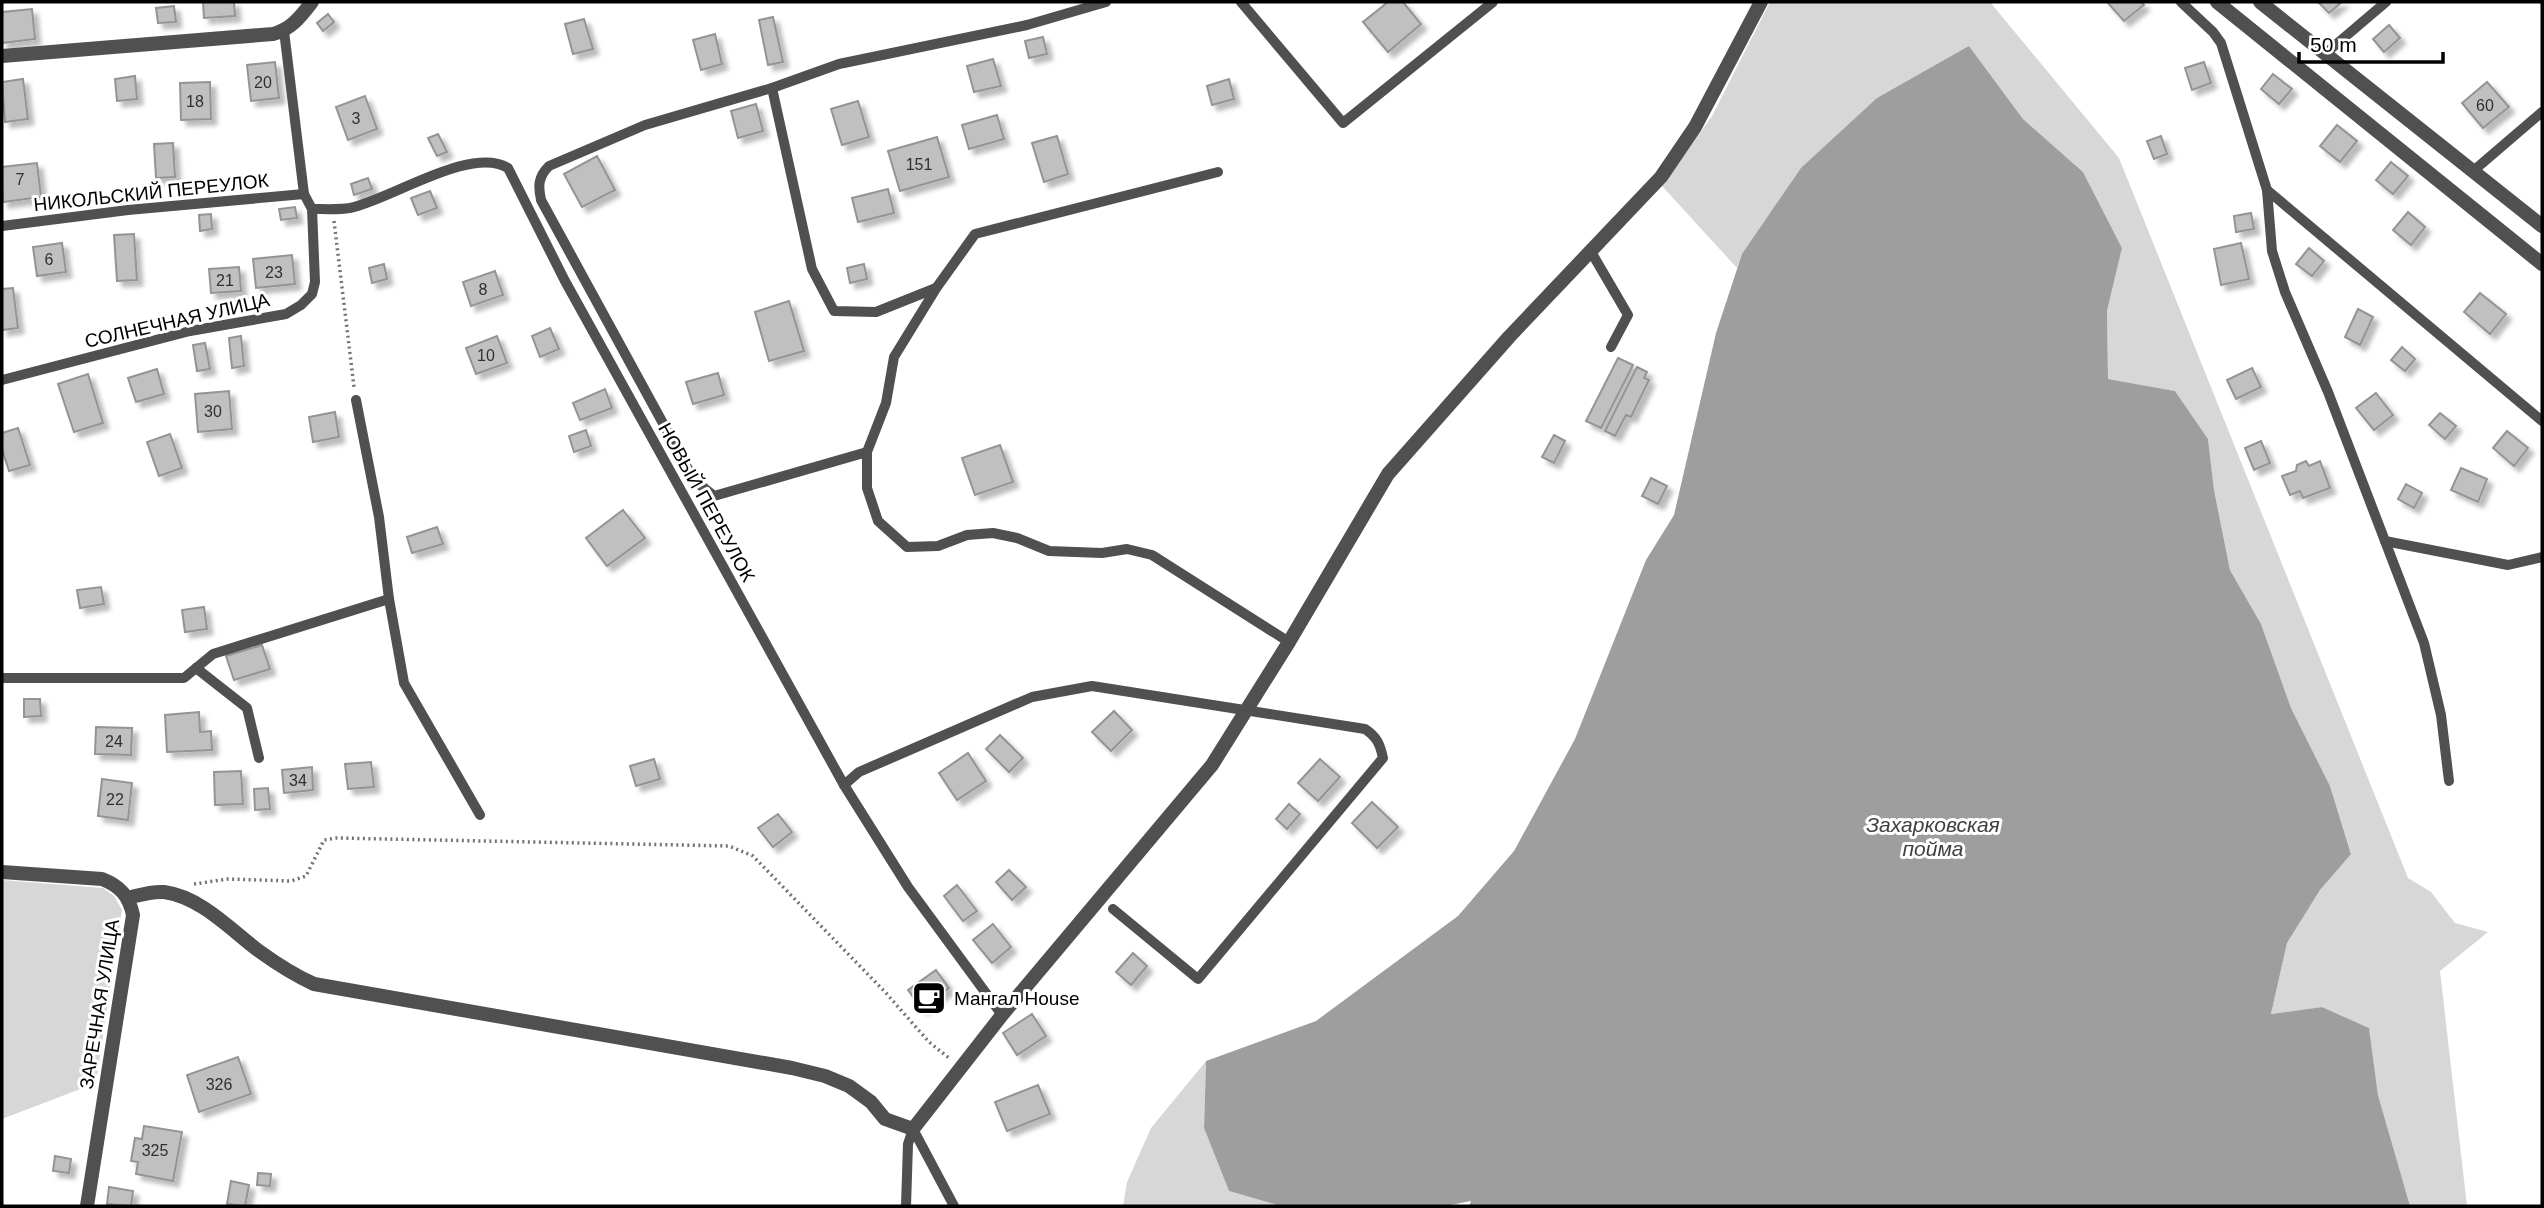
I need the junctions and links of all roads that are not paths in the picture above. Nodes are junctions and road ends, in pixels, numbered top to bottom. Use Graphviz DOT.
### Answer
graph roads {
  1 [pos="312,2"];
  2 [pos="1106,2"];
  3 [pos="1241,2"];
  4 [pos="1493,2"];
  5 [pos="1761,2"];
  6 [pos="2181,2"];
  7 [pos="2217,2"];
  8 [pos="2260,2"];
  9 [pos="2386,2"];
  10 [pos="284,31"];
  11 [pos="2326,53"];
  12 [pos="2,57"];
  13 [pos="772,88"];
  14 [pos="2542,112"];
  15 [pos="1218,172"];
  16 [pos="2472,172"];
  17 [pos="2267,190"];
  18 [pos="304,194"];
  19 [pos="312,209"];
  20 [pos="2,226"];
  21 [pos="2542,226"];
  22 [pos="1590,250"];
  23 [pos="2542,264"];
  24 [pos="937,288"];
  25 [pos="1611,347"];
  26 [pos="2,380"];
  27 [pos="356,400"];
  28 [pos="2542,421"];
  29 [pos="867,452"];
  30 [pos="2385,541"];
  31 [pos="2542,557"];
  32 [pos="388,599"];
  33 [pos="1289,642"];
  34 [pos="196,668"];
  35 [pos="2,678"];
  36 [pos="1247,709"];
  37 [pos="259,758"];
  38 [pos="2449,781"];
  39 [pos="844,785"];
  40 [pos="480,815"];
  41 [pos="2,872"];
  42 [pos="127,898"];
  43 [pos="1113,909"];
  44 [pos="1002,1015"];
  45 [pos="914,1129"];
  46 [pos="87,1206"];
  47 [pos="905,1206"];
  48 [pos="954,1206"];
  1 -- 10 [label="street"];
  2 -- 13 [label="lane"];
  3 -- 4 [label="lane"];
  5 -- 22 [label="street"];
  6 -- 17 [label="lane"];
  7 -- 23 [label="street"];
  8 -- 11 [label="street"];
  9 -- 11 [label="lane"];
  10 -- 12 [label="street"];
  10 -- 18 [label="lane"];
  11 -- 16 [label="street"];
  13 -- 24 [label="lane"];
  13 -- 29 [label="lane"];
  14 -- 16 [label="lane"];
  15 -- 24 [label="lane"];
  16 -- 21 [label="street"];
  17 -- 28 [label="lane"];
  17 -- 30 [label="lane"];
  18 -- 19 [label="lane"];
  18 -- 20 [label="lane, НИКОЛЬСКИЙ ПЕРЕУЛОК"];
  19 -- 26 [label="lane, СОЛНЕЧНАЯ УЛИЦА"];
  19 -- 39 [label="lane, НОВЫЙ ПЕРЕУЛОК"];
  22 -- 25 [label="lane"];
  22 -- 33 [label="street"];
  24 -- 29 [label="lane"];
  27 -- 32 [label="lane"];
  29 -- 33 [label="lane"];
  30 -- 31 [label="lane"];
  30 -- 38 [label="lane"];
  32 -- 34 [label="lane"];
  32 -- 40 [label="lane"];
  33 -- 36 [label="street"];
  34 -- 35 [label="lane"];
  34 -- 37 [label="lane"];
  36 -- 39 [label="lane"];
  36 -- 43 [label="lane"];
  36 -- 44 [label="street"];
  39 -- 44 [label="lane, НОВЫЙ ПЕРЕУЛОК"];
  41 -- 42 [label="street, ЗАРЕЧНАЯ УЛИЦА"];
  42 -- 45 [label="street"];
  42 -- 46 [label="street, ЗАРЕЧНАЯ УЛИЦА"];
  44 -- 45 [label="street"];
  45 -- 47 [label="lane"];
  45 -- 48 [label="lane"];
}
